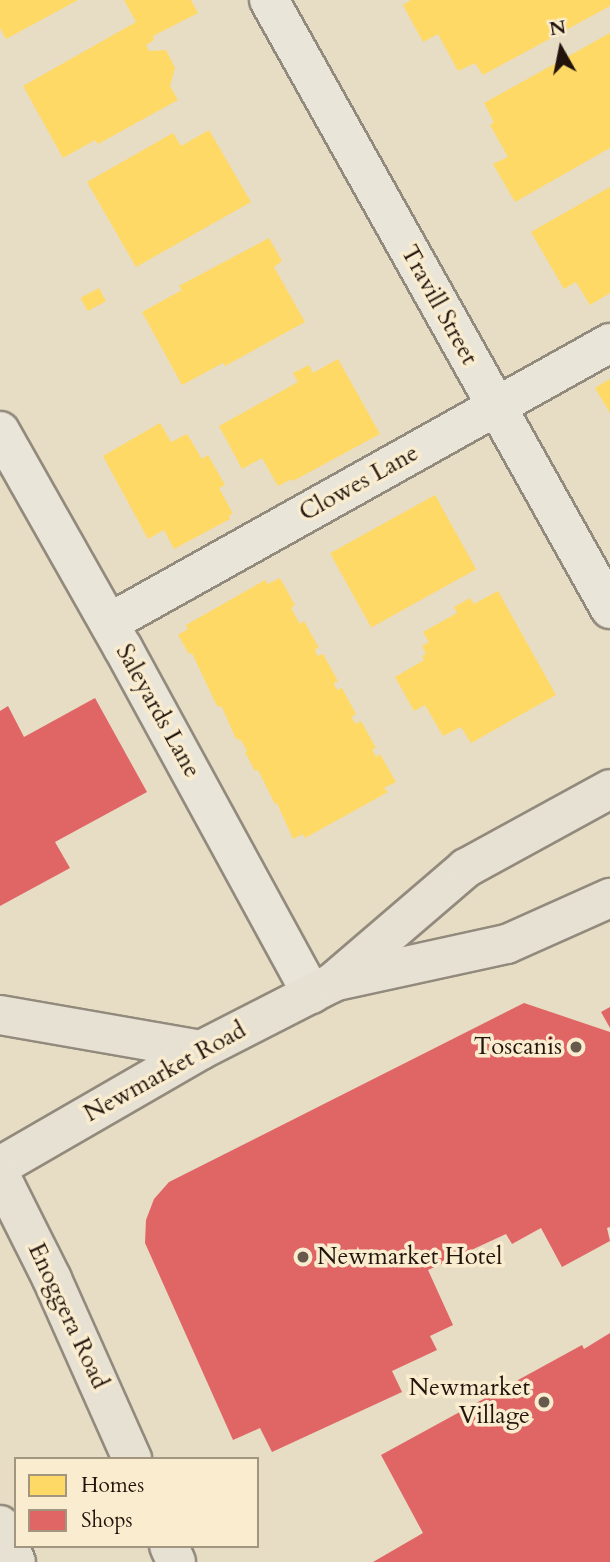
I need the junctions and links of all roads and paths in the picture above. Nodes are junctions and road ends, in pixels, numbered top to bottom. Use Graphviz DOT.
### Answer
graph roads {
  1 [pos="269,0"];
  2 [pos="610,343"];
  3 [pos="496,406"];
  4 [pos="0,431"];
  5 [pos="610,608"];
  6 [pos="109,623"];
  7 [pos="610,789"];
  8 [pos="610,898"];
  9 [pos="322,988"];
  10 [pos="0,1015"];
  11 [pos="201,1050"];
  12 [pos="0,1166"];
  13 [pos="0,1175"];
  14 [pos="131,1457"];
  15 [pos="0,1525"];
  16 [pos="16,1562"];
  1 -- 3 [label="street, Travill Street"];
  2 -- 3 [label="street, Clowes Lane"];
  3 -- 5 [label="street, Travill Street"];
  3 -- 6 [label="street, Clowes Lane"];
  4 -- 6 [label="street, Saleyards Lane"];
  6 -- 9 [label="street, Saleyards Lane"];
  7 -- 9 [label="main road, Newmarket Road"];
  8 -- 9 [label="main road, Newmarket Road"];
  9 -- 11 [label="main road, Newmarket Road"];
  10 -- 11 [label="main road"];
  11 -- 12 [label="main road, Newmarket Road"];
  13 -- 14 [label="main road, Enoggera Road"];
  15 -- 16 [label="main road"];
}
